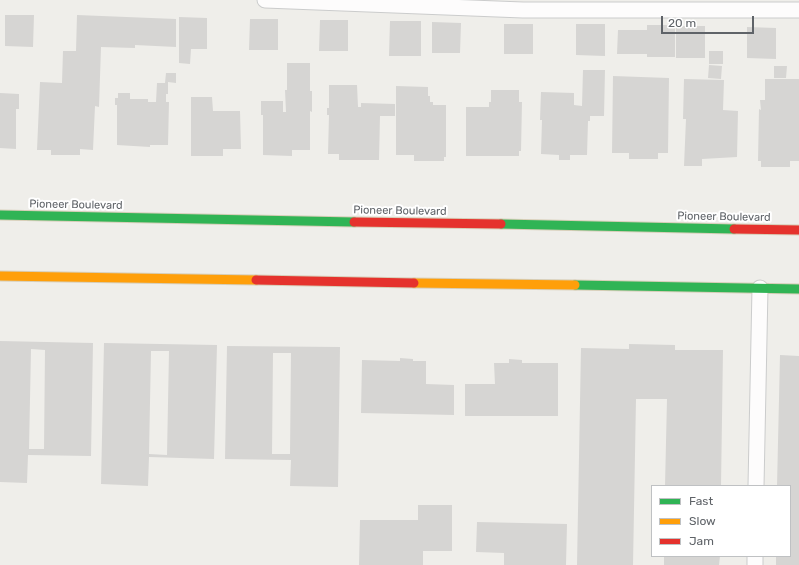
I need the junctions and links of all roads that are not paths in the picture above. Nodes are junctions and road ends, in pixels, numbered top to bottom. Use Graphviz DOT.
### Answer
graph roads {
  1 [pos="265,0"];
  2 [pos="799,10"];
  3 [pos="0,215"];
  4 [pos="799,230"];
  5 [pos="0,276"];
  6 [pos="760,288"];
  7 [pos="799,289"];
  8 [pos="756,485"];
  1 -- 2 [label="lane"];
  3 -- 4 [label="main road, Pioneer Boulevard"];
  5 -- 6 [label="main road"];
  6 -- 7 [label="main road"];
  6 -- 8 [label="lane"];
}
